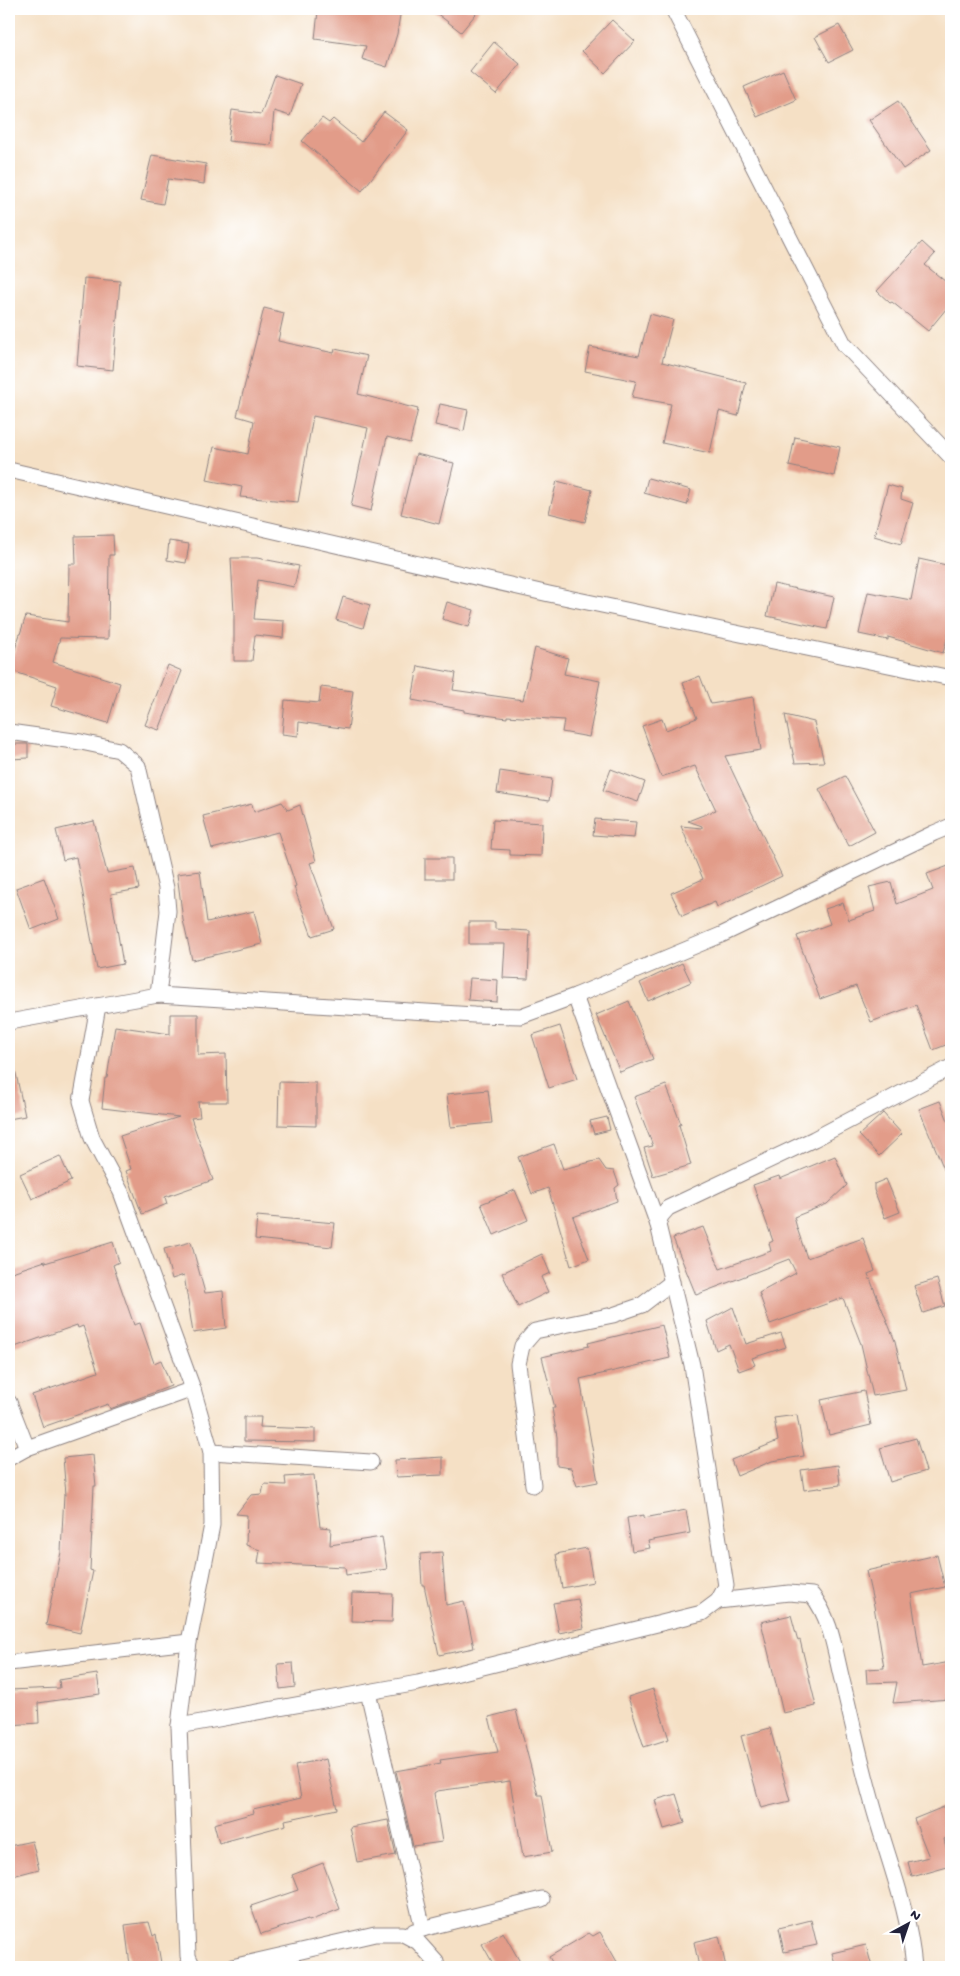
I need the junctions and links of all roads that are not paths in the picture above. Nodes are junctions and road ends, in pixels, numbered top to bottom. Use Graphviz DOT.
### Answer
graph roads {
  1 [pos="673,9"];
  2 [pos="951,457"];
  3 [pos="9,470"];
  4 [pos="951,678"];
  5 [pos="9,732"];
  6 [pos="951,826"];
  7 [pos="158,995"];
  8 [pos="575,996"];
  9 [pos="98,1006"];
  10 [pos="9,1022"];
  11 [pos="951,1067"];
  12 [pos="658,1225"];
  13 [pos="672,1282"];
  14 [pos="193,1389"];
  15 [pos="9,1402"];
  16 [pos="27,1448"];
  17 [pos="211,1452"];
  18 [pos="9,1458"];
  19 [pos="371,1462"];
  20 [pos="533,1485"];
  21 [pos="718,1601"];
  22 [pos="189,1642"];
  23 [pos="9,1663"];
  24 [pos="368,1692"];
  25 [pos="179,1726"];
  26 [pos="542,1899"];
  27 [pos="423,1929"];
  28 [pos="403,1934"];
  29 [pos="193,1967"];
  30 [pos="232,1967"];
  31 [pos="437,1967"];
  32 [pos="914,1967"];
  1 -- 2 [label="street"];
  3 -- 4 [label="street"];
  5 -- 7 [label="street"];
  6 -- 8 [label="street"];
  7 -- 8 [label="street"];
  7 -- 9 [label="street"];
  8 -- 12 [label="street"];
  9 -- 10 [label="street"];
  9 -- 14 [label="street"];
  11 -- 12 [label="street"];
  12 -- 13 [label="street"];
  13 -- 20 [label="street"];
  13 -- 21 [label="street"];
  14 -- 16 [label="street"];
  14 -- 17 [label="street"];
  15 -- 16 [label="street"];
  16 -- 18 [label="street"];
  17 -- 19 [label="street"];
  17 -- 22 [label="street"];
  21 -- 24 [label="street"];
  21 -- 32 [label="street"];
  22 -- 23 [label="street"];
  22 -- 25 [label="street"];
  24 -- 25 [label="street"];
  24 -- 27 [label="street"];
  25 -- 29 [label="street"];
  26 -- 27 [label="street"];
  27 -- 28 [label="street"];
  28 -- 30 [label="street"];
  28 -- 31 [label="street"];
}
